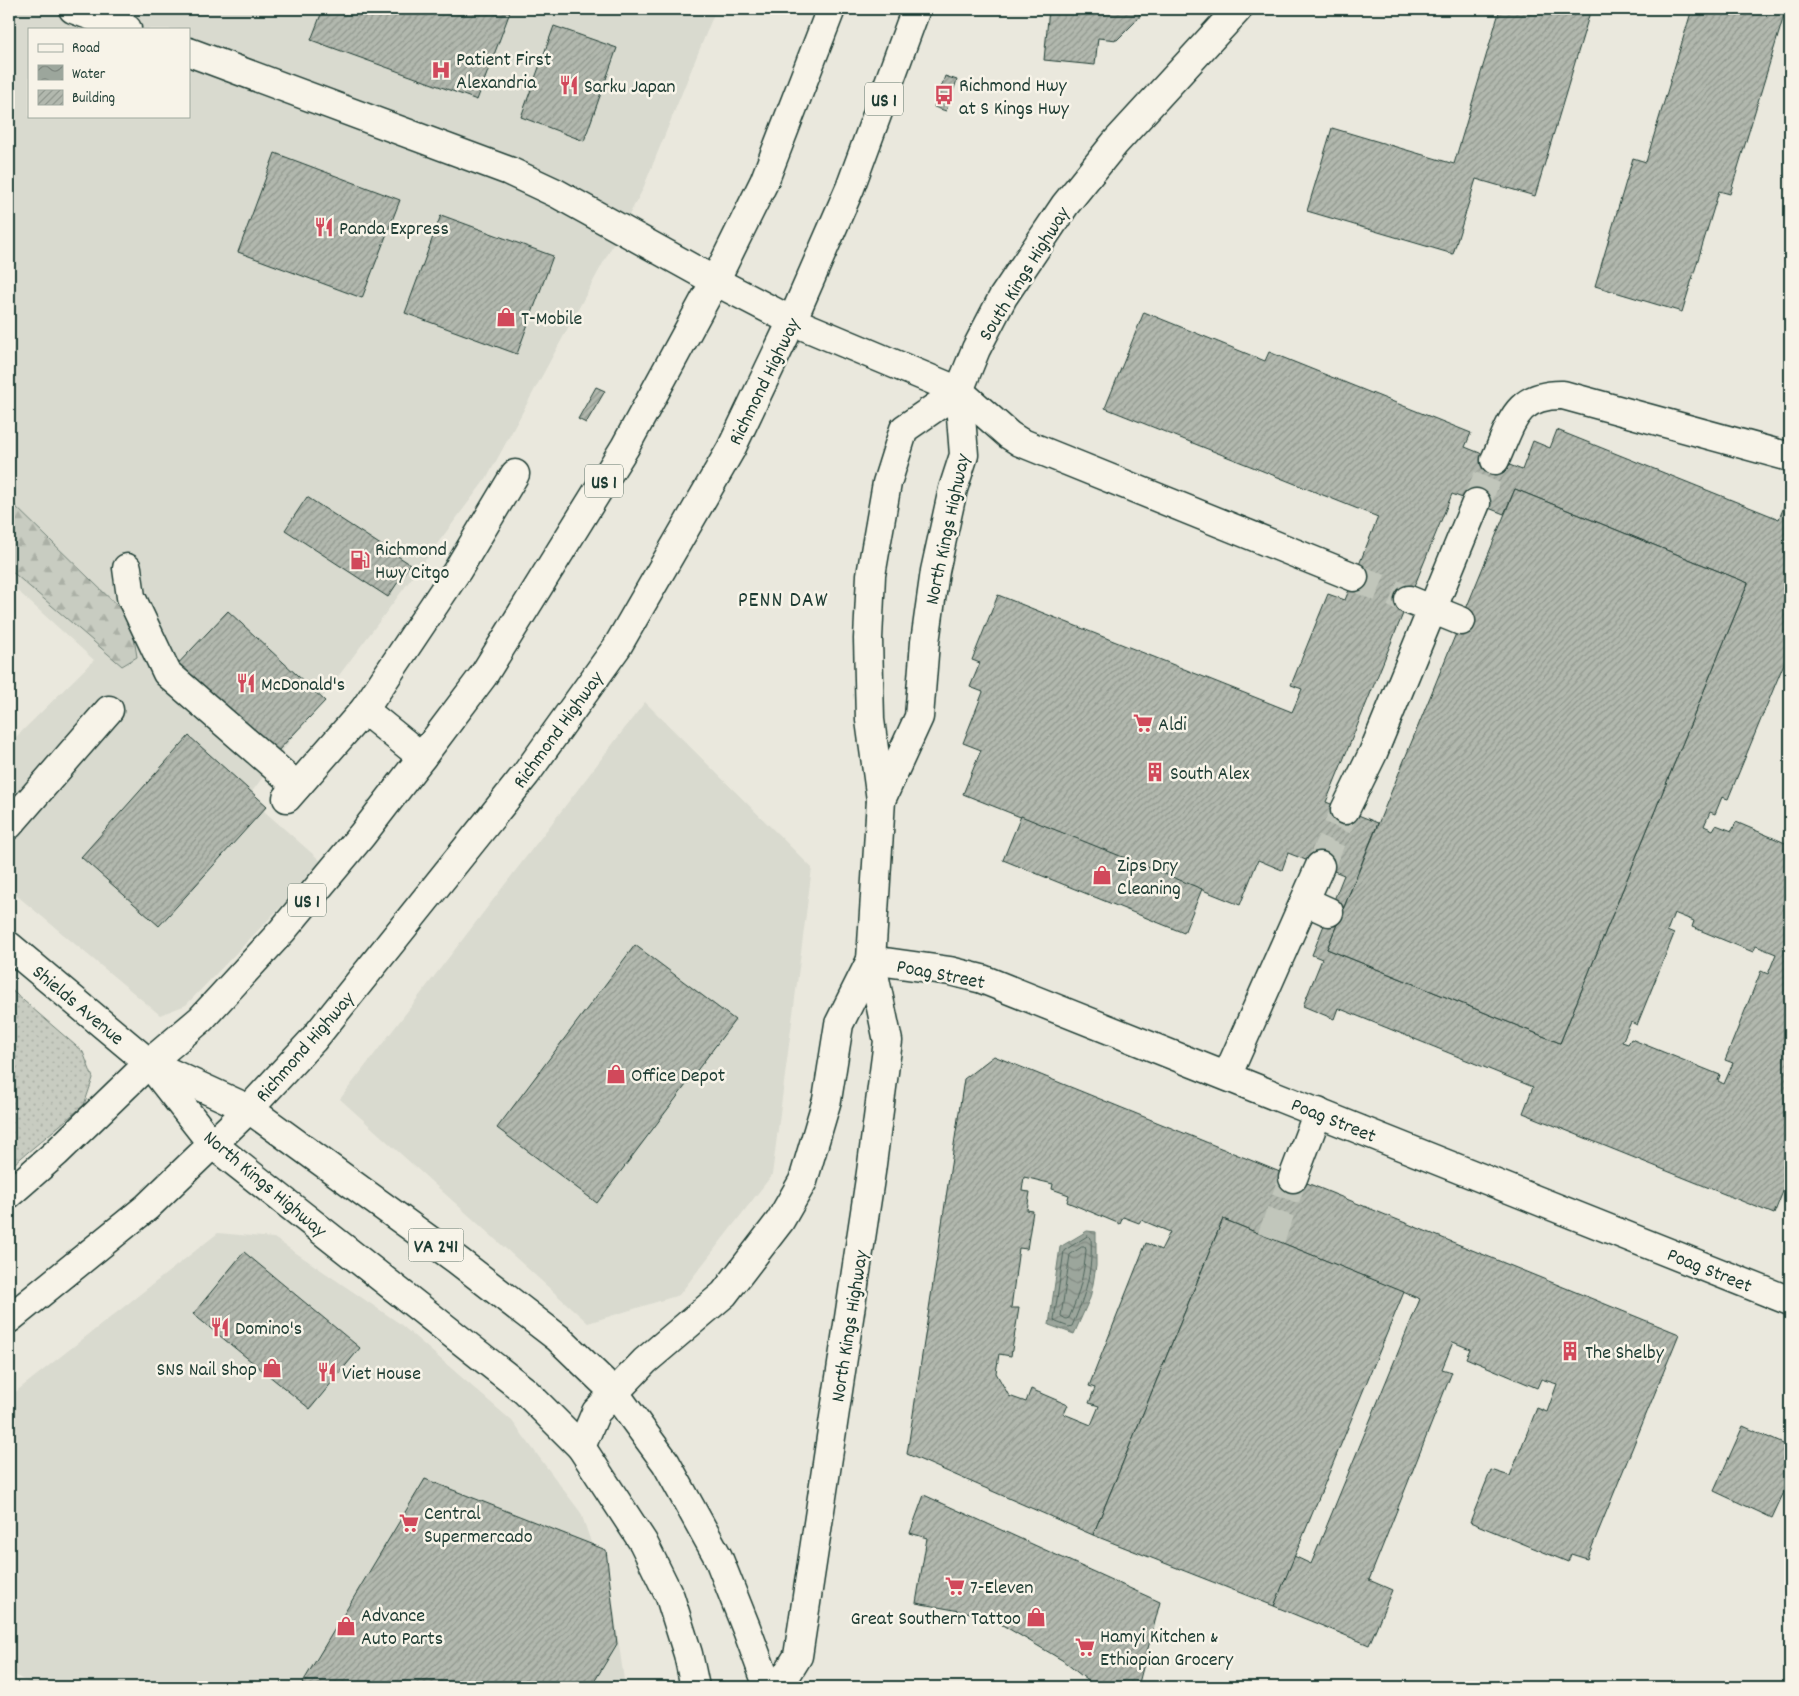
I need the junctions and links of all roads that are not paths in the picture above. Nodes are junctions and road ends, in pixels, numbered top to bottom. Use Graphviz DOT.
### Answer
graph roads {
  1 [pos="73,9"];
  2 [pos="831,9"];
  3 [pos="916,9"];
  4 [pos="1238,9"];
  5 [pos="123,28"];
  6 [pos="190,52"];
  7 [pos="715,281"];
  8 [pos="792,321"];
  9 [pos="959,391"];
  10 [pos="1790,457"];
  11 [pos="1495,460"];
  12 [pos="515,474"];
  13 [pos="1476,503"];
  14 [pos="127,568"];
  15 [pos="1354,577"];
  16 [pos="1421,605"];
  17 [pos="1460,621"];
  18 [pos="109,710"];
  19 [pos="364,710"];
  20 [pos="422,758"];
  21 [pos="881,800"];
  22 [pos="1346,810"];
  23 [pos="9,824"];
  24 [pos="1320,866"];
  25 [pos="9,946"];
  26 [pos="871,960"];
  27 [pos="149,1063"];
  28 [pos="1228,1076"];
  29 [pos="250,1109"];
  30 [pos="1318,1112"];
  31 [pos="212,1144"];
  32 [pos="1293,1178"];
  33 [pos="9,1194"];
  34 [pos="1790,1301"];
  35 [pos="9,1319"];
  36 [pos="614,1392"];
  37 [pos="582,1446"];
  38 [pos="695,1687"];
  39 [pos="768,1687"];
  40 [pos="779,1687"];
  1 -- 5 [label="main road"];
  2 -- 7 [label="main road, US 1"];
  3 -- 8 [label="main road, Richmond Highway / US 1"];
  4 -- 9 [label="main road, South Kings Highway"];
  6 -- 7 [label="main road"];
  7 -- 8 [label="main road"];
  7 -- 20 [label="main road, US 1"];
  8 -- 9 [label="main road"];
  8 -- 29 [label="main road, Richmond Highway / US 1"];
  9 -- 15 [label="main road"];
  9 -- 21 [label="main road, North Kings Highway"];
  9 -- 21 [label="main road, North Kings Highway"];
  10 -- 11 [label="main road"];
  12 -- 19 [label="main road"];
  13 -- 16 [label="main road"];
  14 -- 19 [label="main road"];
  16 -- 17 [label="main road"];
  16 -- 22 [label="main road"];
  18 -- 23 [label="main road"];
  19 -- 20 [label="main road"];
  20 -- 27 [label="main road, US 1"];
  21 -- 26 [label="main road, North Kings Highway"];
  24 -- 28 [label="main road"];
  25 -- 27 [label="main road, Shields Avenue"];
  26 -- 28 [label="main road, Poag Street"];
  26 -- 36 [label="main road, North Kings Highway"];
  26 -- 40 [label="main road, North Kings Highway"];
  27 -- 29 [label="main road, North Kings Highway / VA 241"];
  27 -- 31 [label="main road, North Kings Highway / VA 241"];
  27 -- 33 [label="main road, US 1"];
  28 -- 30 [label="main road, Poag Street"];
  29 -- 31 [label="main road, Richmond Highway / US 1"];
  29 -- 36 [label="main road, North Kings Highway / VA 241"];
  30 -- 32 [label="main road"];
  30 -- 34 [label="main road, Poag Street"];
  31 -- 35 [label="main road, Richmond Highway / US 1"];
  31 -- 37 [label="main road, North Kings Highway / VA 241"];
  36 -- 37 [label="main road, North Kings Highway"];
  36 -- 39 [label="main road, North Kings Highway / VA 241"];
  37 -- 38 [label="main road, North Kings Highway / VA 241"];
}
